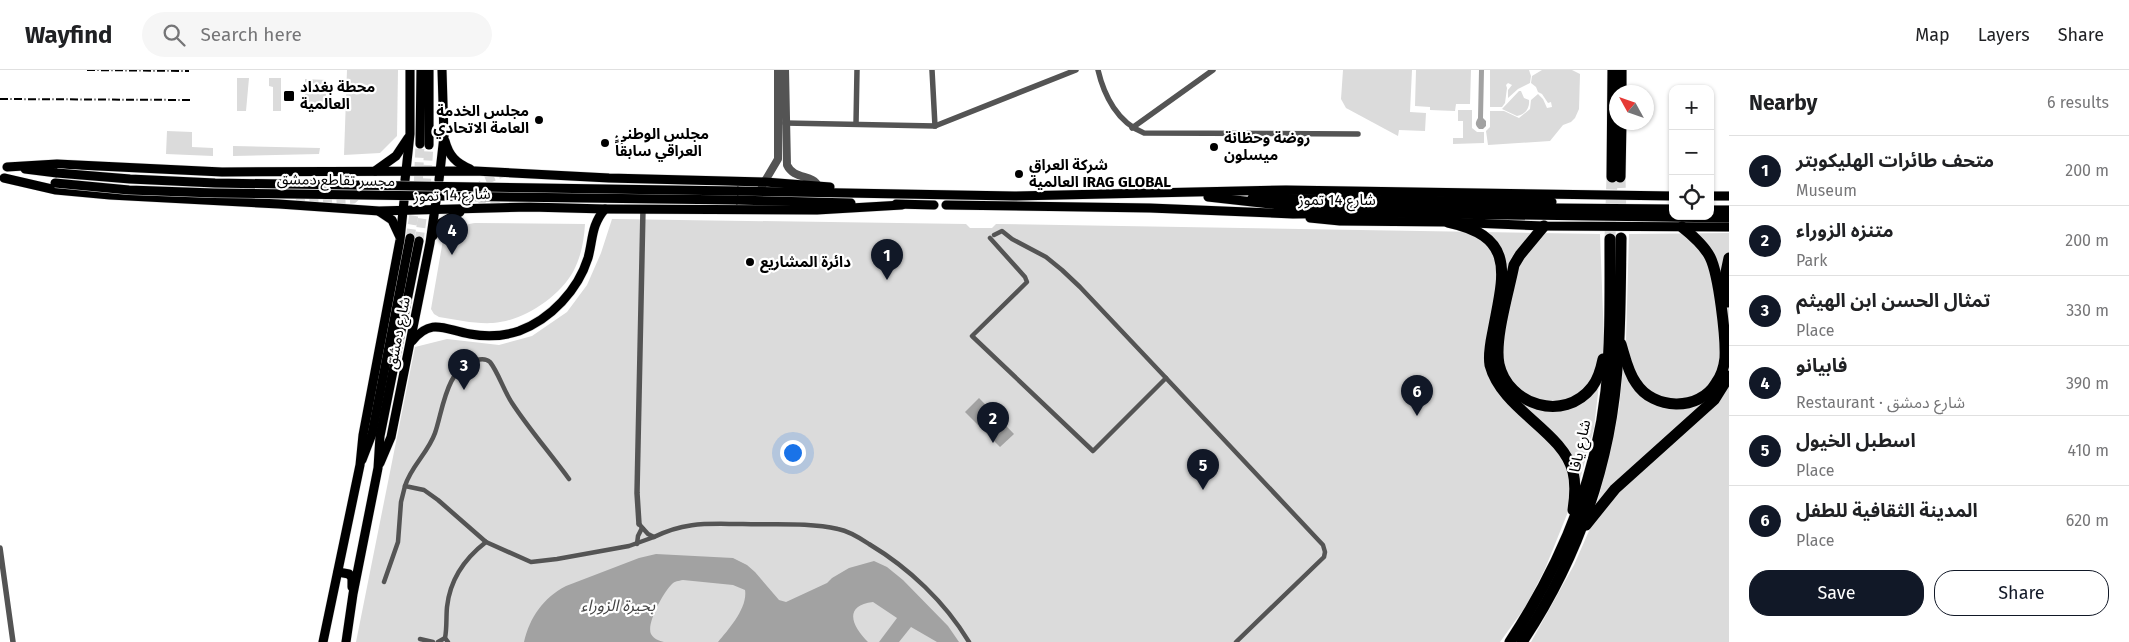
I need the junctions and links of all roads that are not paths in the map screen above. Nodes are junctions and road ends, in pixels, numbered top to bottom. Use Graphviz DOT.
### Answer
graph roads {
  1 [pos="410,70"];
  2 [pos="421,70"];
  3 [pos="429,70"];
  4 [pos="442,70"];
  5 [pos="778,70"];
  6 [pos="785,70"];
  7 [pos="857,70"];
  8 [pos="932,70"];
  9 [pos="1076,70"];
  10 [pos="1098,70"];
  11 [pos="1213,70"];
  12 [pos="1613,70"];
  13 [pos="1621,70"];
  14 [pos="1613,85"];
  15 [pos="1621,85"];
  16 [pos="785,123"];
  17 [pos="856,124"];
  18 [pos="935,126"];
  19 [pos="1132,128"];
  20 [pos="1615,130"];
  21 [pos="1620,130"];
  22 [pos="410,134"];
  23 [pos="1358,134"];
  24 [pos="444,136"];
  25 [pos="4,167"];
  26 [pos="475,171"];
  27 [pos="373,172"];
  28 [pos="57,173"];
  29 [pos="406,176"];
  30 [pos="439,176"];
  31 [pos="2,178"];
  32 [pos="765,182"];
  33 [pos="55,183"];
  34 [pos="818,186"];
  35 [pos="757,191"];
  36 [pos="826,192"];
  37 [pos="900,194"];
  38 [pos="1182,194"];
  39 [pos="736,195"];
  40 [pos="1014,196"];
  41 [pos="1669,196"];
  42 [pos="1714,196"];
  43 [pos="1729,196"];
  44 [pos="404,200"];
  45 [pos="827,202"];
  46 [pos="902,204"];
  47 [pos="1669,204"];
  48 [pos="1714,204"];
  49 [pos="1729,204"];
  50 [pos="934,205"];
  51 [pos="946,205"];
  52 [pos="436,206"];
  53 [pos="1014,206"];
  54 [pos="605,209"];
  55 [pos="643,209"];
  56 [pos="1669,209"];
  57 [pos="464,210"];
  58 [pos="817,210"];
  59 [pos="1714,210"];
  60 [pos="1729,210"];
  61 [pos="379,211"];
  62 [pos="403,211"];
  63 [pos="1293,214"];
  64 [pos="1729,218"];
  65 [pos="1448,222"];
  66 [pos="1544,226"];
  67 [pos="1729,226"];
  68 [pos="1682,227"];
  69 [pos="1616,239"];
  70 [pos="400,240"];
  71 [pos="430,243"];
  72 [pos="1729,258"];
  73 [pos="1729,316"];
  74 [pos="1614,338"];
  75 [pos="410,343"];
  76 [pos="1729,376"];
  77 [pos="1166,378"];
  78 [pos="360,465"];
  79 [pos="378,468"];
  80 [pos="569,479"];
  81 [pos="405,486"];
  82 [pos="641,526"];
  83 [pos="1575,534"];
  84 [pos="654,537"];
  85 [pos="486,542"];
  86 [pos="637,544"];
  87 [pos="0,548"];
  88 [pos="338,572"];
  89 [pos="384,582"];
  90 [pos="353,594"];
  91 [pos="420,639"];
  92 [pos="447,640"];
  93 [pos="14,642"];
  94 [pos="323,642"];
  95 [pos="346,642"];
  96 [pos="433,642"];
  97 [pos="438,642"];
  98 [pos="969,642"];
  99 [pos="1236,642"];
  100 [pos="1510,642"];
  101 [pos="1522,642"];
  1 -- 22 [label="main road"];
  2 -- 3 [label="main road"];
  4 -- 24 [label="main road"];
  5 -- 32 [label="street"];
  6 -- 16 [label="street"];
  7 -- 17 [label="street"];
  8 -- 18 [label="street"];
  9 -- 18 [label="street"];
  10 -- 19 [label="street"];
  11 -- 19 [label="street"];
  12 -- 14 [label="highway"];
  13 -- 15 [label="highway"];
  16 -- 17 [label="street"];
  16 -- 34 [label="street"];
  17 -- 18 [label="street"];
  19 -- 23 [label="street"];
  20 -- 21 [label="highway"];
  22 -- 27 [label="main road"];
  22 -- 29 [label="main road"];
  24 -- 26 [label="main road"];
  24 -- 30 [label="main road"];
  25 -- 27 [label="main road, شارع 14 تموز"];
  25 -- 28 [label="main road, شارع 14 تموز"];
  26 -- 30 [label="main road, شارع 14 تموز"];
  26 -- 32 [label="main road, شارع 14 تموز"];
  27 -- 29 [label="main road, شارع 14 تموز"];
  28 -- 39 [label="main road, مجسر تقاطع دمشق, bridge"];
  29 -- 30 [label="main road, شارع 14 تموز"];
  31 -- 33 [label="main road, شارع 14 تموز"];
  31 -- 61 [label="main road, شارع 14 تموز"];
  32 -- 34 [label="main road, شارع 14 تموز"];
  32 -- 35 [label="street"];
  33 -- 39 [label="main road, مجسر تقاطع دمشق, bridge"];
  34 -- 36 [label="main road"];
  34 -- 37 [label="main road, شارع 14 تموز"];
  35 -- 36 [label="main road, شارع 14 تموز"];
  35 -- 39 [label="main road, شارع 14 تموز"];
  36 -- 37 [label="main road, شارع 14 تموز"];
  36 -- 45 [label="main road"];
  37 -- 40 [label="main road, شارع 14 تموز"];
  38 -- 40 [label="main road, شارع 14 تموز"];
  38 -- 41 [label="main road, شارع 14 تموز"];
  38 -- 47 [label="main road"];
  38 -- 56 [label="main road, شارع 14 تموز"];
  39 -- 45 [label="main road, شارع 14 تموز"];
  40 -- 53 [label="main road"];
  42 -- 43 [label="main road"];
  44 -- 62 [label="main road, شارع دمشق"];
  45 -- 46 [label="main road, شارع 14 تموز"];
  45 -- 58 [label="main road"];
  46 -- 50 [label="main road, شارع 14 تموز"];
  46 -- 58 [label="main road, شارع 14 تموز"];
  48 -- 49 [label="main road"];
  51 -- 53 [label="main road, شارع 14 تموز"];
  52 -- 57 [label="main road, شارع 14 تموز"];
  52 -- 62 [label="main road, شارع 14 تموز"];
  52 -- 71 [label="main road, شارع دمشق"];
  53 -- 63 [label="main road, شارع 14 تموز"];
  54 -- 55 [label="main road, شارع 14 تموز"];
  54 -- 57 [label="main road, شارع 14 تموز"];
  54 -- 75 [label="main road"];
  55 -- 58 [label="main road, شارع 14 تموز"];
  55 -- 82 [label="street"];
  57 -- 71 [label="main road"];
  59 -- 60 [label="main road"];
  61 -- 62 [label="main road, شارع 14 تموز"];
  61 -- 70 [label="main road"];
  62 -- 70 [label="main road, شارع دمشق"];
  63 -- 64 [label="main road, شارع 14 تموز"];
  63 -- 65 [label="main road"];
  65 -- 66 [label="main road"];
  65 -- 83 [label="highway"];
  66 -- 68 [label="main road"];
  66 -- 74 [label="highway"];
  67 -- 68 [label="main road"];
  68 -- 74 [label="highway"];
  69 -- 74 [label="highway, شارع يافا"];
  70 -- 78 [label="main road, شارع دمشق"];
  71 -- 75 [label="main road, شارع دمشق"];
  72 -- 73 [label="highway"];
  74 -- 83 [label="highway, شارع يافا"];
  75 -- 79 [label="main road, شارع دمشق"];
  76 -- 83 [label="highway"];
  77 -- 77 [label="street"];
  77 -- 99 [label="street"];
  78 -- 79 [label="main road, شارع دمشق"];
  78 -- 88 [label="main road, شارع دمشق"];
  79 -- 90 [label="main road, شارع دمشق"];
  80 -- 81 [label="street"];
  81 -- 85 [label="street"];
  81 -- 89 [label="street"];
  82 -- 84 [label="street"];
  82 -- 86 [label="street"];
  83 -- 100 [label="highway, شارع يافا"];
  83 -- 101 [label="highway, شارع يافا"];
  84 -- 86 [label="street"];
  84 -- 98 [label="street"];
  85 -- 86 [label="street"];
  85 -- 92 [label="street"];
  87 -- 93 [label="street"];
  88 -- 90 [label="main road"];
  88 -- 94 [label="main road, شارع دمشق"];
  90 -- 95 [label="main road, شارع دمشق"];
  91 -- 96 [label="street"];
  92 -- 97 [label="street"];
}
